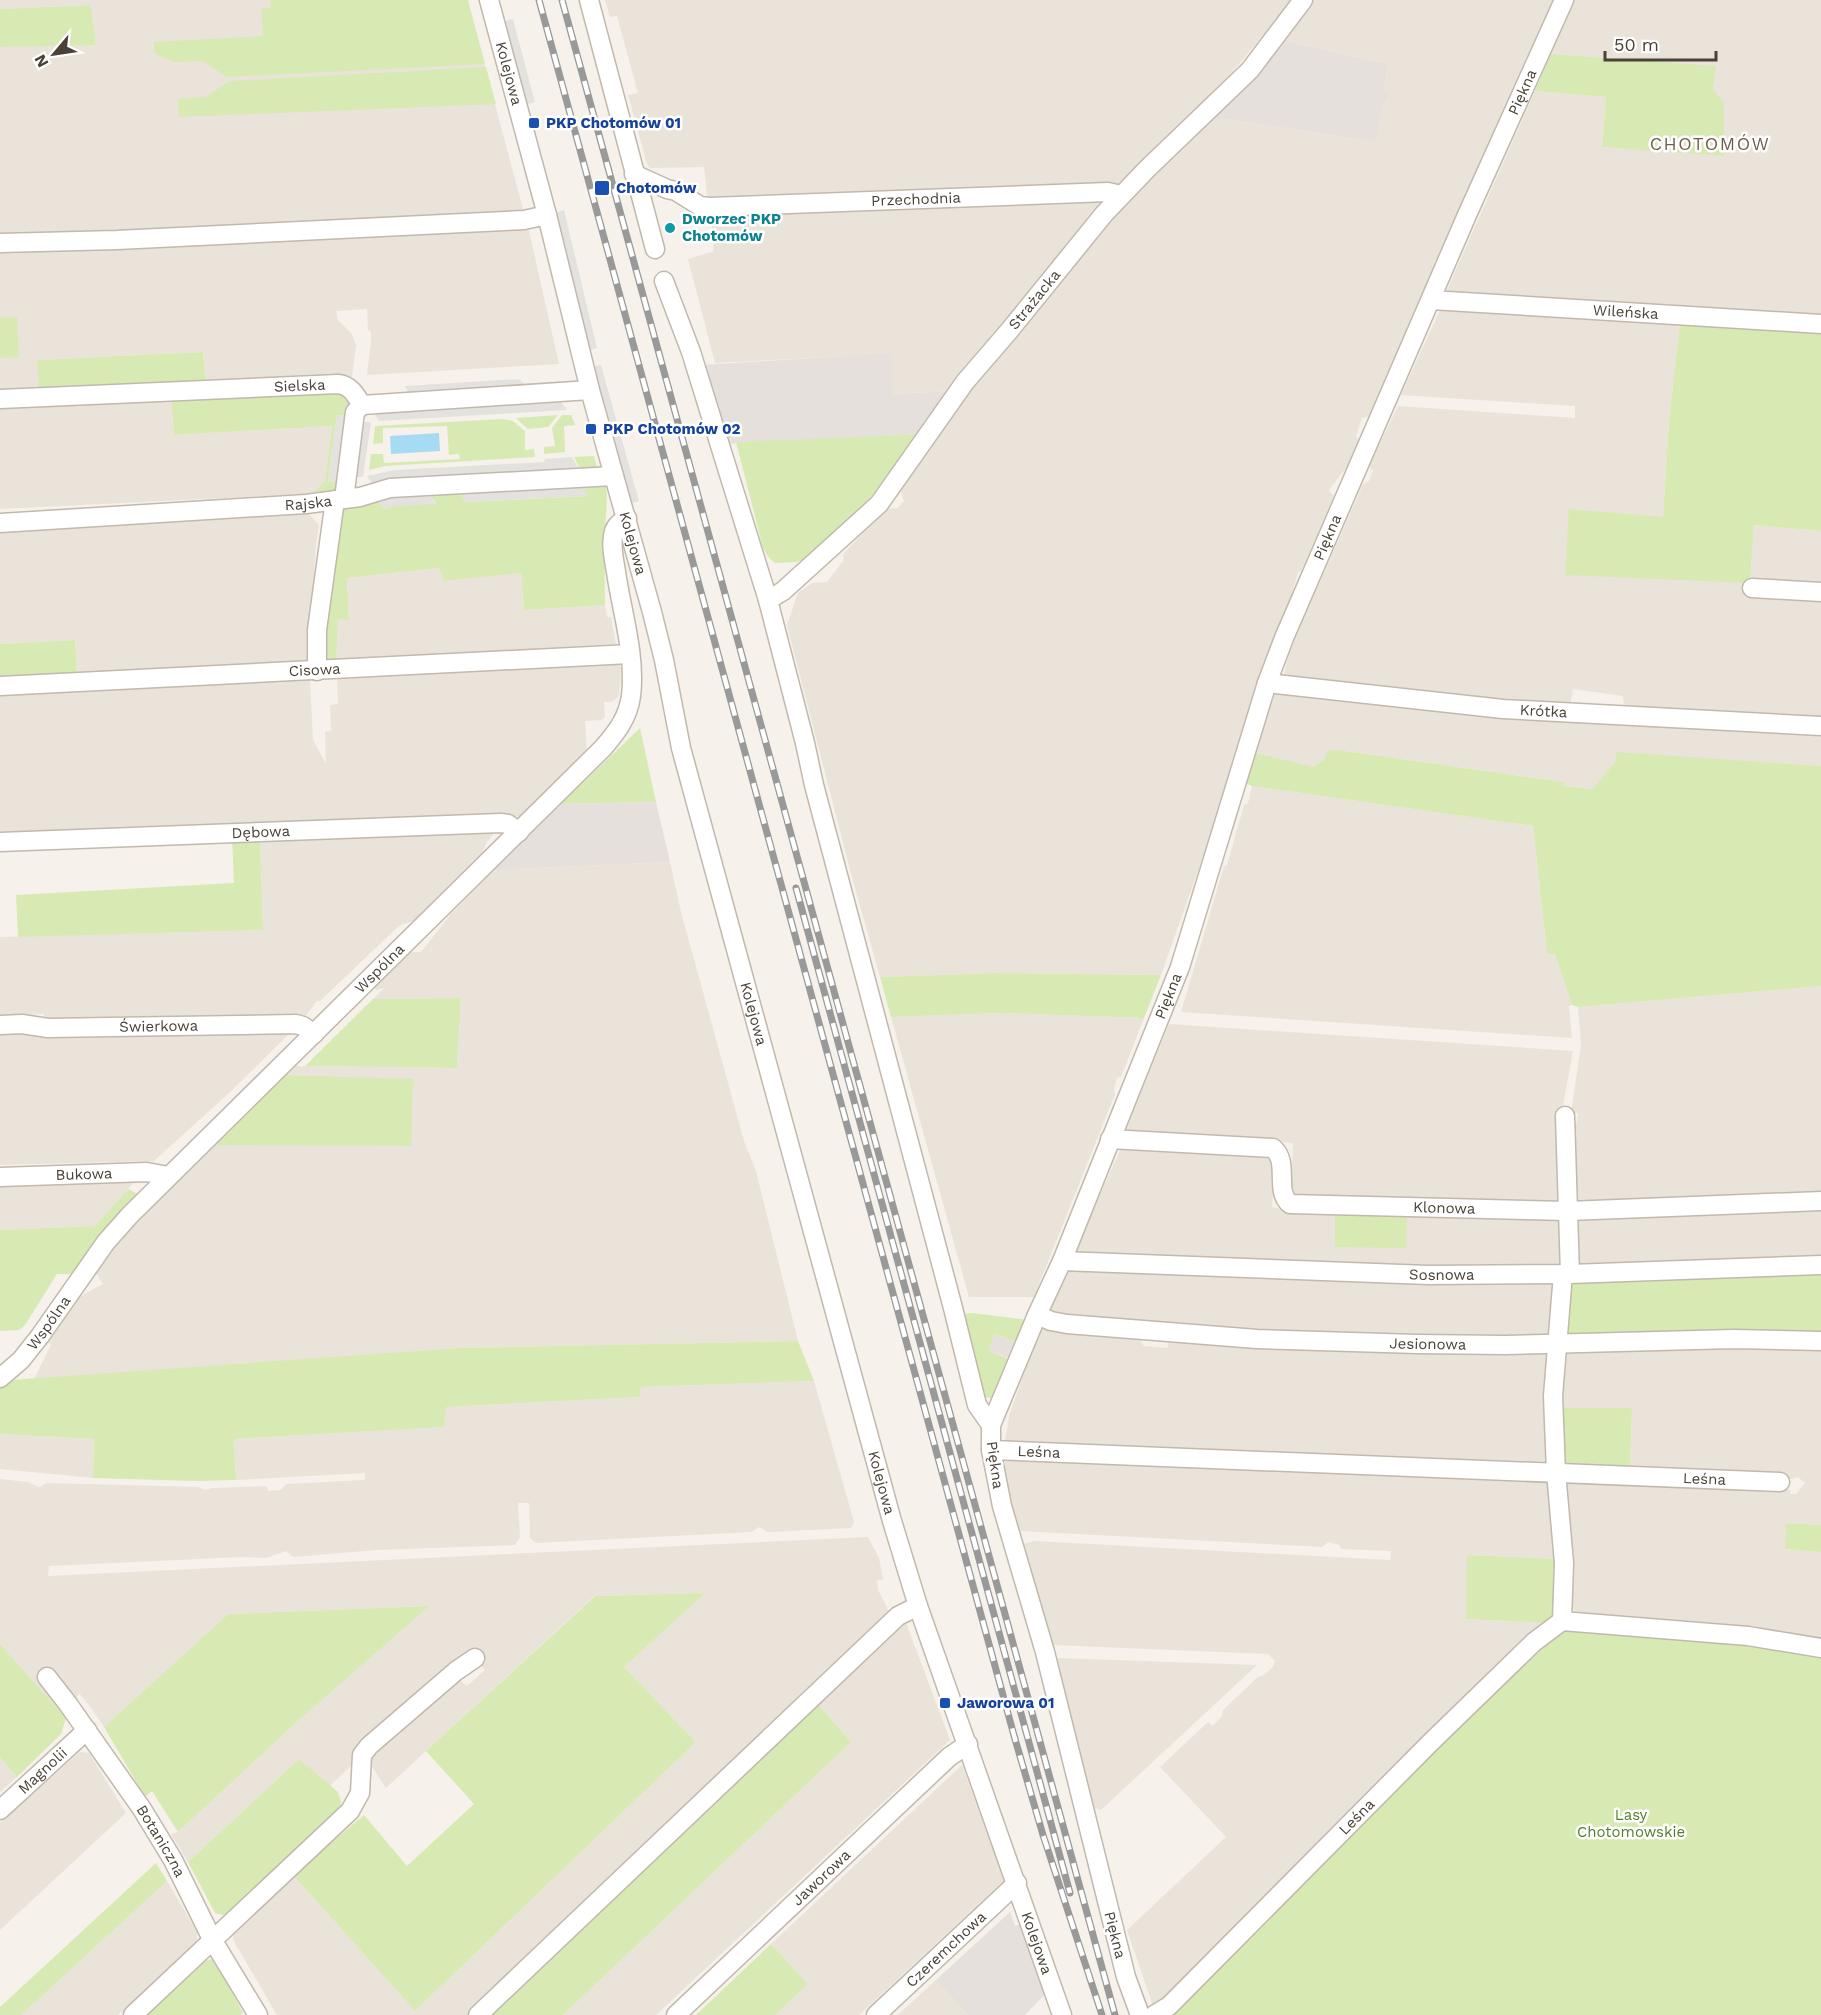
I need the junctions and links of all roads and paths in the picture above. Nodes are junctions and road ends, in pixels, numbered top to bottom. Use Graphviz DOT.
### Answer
graph roads {
  1 [pos="489,0"];
  2 [pos="589,0"];
  3 [pos="1303,0"];
  4 [pos="1564,0"];
  5 [pos="634,174"];
  6 [pos="1121,195"];
  7 [pos="547,215"];
  8 [pos="0,243"];
  9 [pos="655,249"];
  10 [pos="664,281"];
  11 [pos="1431,300"];
  12 [pos="1821,324"];
  13 [pos="590,390"];
  14 [pos="0,399"];
  15 [pos="362,405"];
  16 [pos="614,476"];
  17 [pos="339,499"];
  18 [pos="627,519"];
  19 [pos="0,523"];
  20 [pos="1752,588"];
  21 [pos="1821,592"];
  22 [pos="768,600"];
  23 [pos="630,654"];
  24 [pos="317,671"];
  25 [pos="1267,683"];
  26 [pos="0,686"];
  27 [pos="1821,726"];
  28 [pos="519,832"];
  29 [pos="0,842"];
  30 [pos="0,1024"];
  31 [pos="314,1034"];
  32 [pos="1565,1116"];
  33 [pos="1110,1139"];
  34 [pos="168,1176"];
  35 [pos="0,1178"];
  36 [pos="1821,1201"];
  37 [pos="1568,1211"];
  38 [pos="1062,1261"];
  39 [pos="1821,1265"];
  40 [pos="1567,1274"];
  41 [pos="1037,1315"];
  42 [pos="1821,1341"];
  43 [pos="1558,1344"];
  44 [pos="0,1378"];
  45 [pos="991,1425"];
  46 [pos="991,1450"];
  47 [pos="1556,1472"];
  48 [pos="1780,1482"];
  49 [pos="918,1606"];
  50 [pos="1562,1621"];
  51 [pos="1821,1648"];
  52 [pos="474,1658"];
  53 [pos="47,1677"];
  54 [pos="87,1730"];
  55 [pos="968,1744"];
  56 [pos="0,1810"];
  57 [pos="1017,1883"];
  58 [pos="213,1941"];
  59 [pos="254,2013"];
  60 [pos="133,2015"];
  61 [pos="478,2015"];
  62 [pos="676,2015"];
  63 [pos="876,2015"];
  64 [pos="1062,2015"];
  65 [pos="1140,2015"];
  66 [pos="1154,2015"];
  1 -- 7 [label="street, Kolejowa"];
  2 -- 5 [label="street"];
  3 -- 6 [label="street, Strażacka"];
  4 -- 11 [label="street, Piękna"];
  5 -- 6 [label="street, Przechodnia"];
  5 -- 9 [label="street"];
  6 -- 22 [label="street, Strażacka"];
  7 -- 8 [label="street"];
  7 -- 13 [label="street, Kolejowa"];
  10 -- 22 [label="street"];
  11 -- 12 [label="street, Wileńska"];
  11 -- 25 [label="street, Piękna"];
  13 -- 15 [label="street"];
  13 -- 16 [label="street, Kolejowa"];
  14 -- 15 [label="street, Sielska"];
  15 -- 17 [label="street"];
  16 -- 17 [label="street, Rajska"];
  16 -- 18 [label="street, Kolejowa"];
  17 -- 19 [label="street, Rajska"];
  17 -- 24 [label="street"];
  18 -- 23 [label="street, Wspólna"];
  18 -- 49 [label="street, Kolejowa"];
  20 -- 21 [label="street"];
  22 -- 45 [label="street"];
  23 -- 24 [label="street, Cisowa"];
  23 -- 28 [label="street, Wspólna"];
  24 -- 26 [label="street, Cisowa"];
  25 -- 27 [label="street, Krótka"];
  25 -- 33 [label="street, Piękna"];
  28 -- 29 [label="street, Dębowa"];
  28 -- 31 [label="street, Wspólna"];
  30 -- 31 [label="street, Świerkowa"];
  31 -- 34 [label="street, Wspólna"];
  32 -- 37 [label="street"];
  33 -- 37 [label="street, Klonowa"];
  33 -- 38 [label="street, Piękna"];
  34 -- 35 [label="street, Bukowa"];
  34 -- 44 [label="street, Wspólna"];
  36 -- 37 [label="street, Klonowa"];
  37 -- 40 [label="street"];
  38 -- 40 [label="street, Sosnowa"];
  38 -- 41 [label="street, Piękna"];
  39 -- 40 [label="street, Sosnowa"];
  40 -- 43 [label="street"];
  41 -- 43 [label="street, Jesionowa"];
  41 -- 45 [label="street, Piękna"];
  42 -- 43 [label="street, Jesionowa"];
  43 -- 47 [label="street"];
  45 -- 46 [label="street, Piękna"];
  46 -- 47 [label="street, Leśna"];
  46 -- 65 [label="street, Piękna"];
  47 -- 48 [label="street, Leśna"];
  47 -- 50 [label="street"];
  49 -- 55 [label="street, Kolejowa"];
  49 -- 61 [label="street"];
  50 -- 51 [label="street"];
  50 -- 66 [label="street, Leśna"];
  52 -- 58 [label="street"];
  53 -- 54 [label="street, Botaniczna"];
  54 -- 56 [label="street, Magnolii"];
  54 -- 58 [label="street, Botaniczna"];
  55 -- 57 [label="street, Kolejowa"];
  55 -- 62 [label="street, Jaworowa"];
  57 -- 63 [label="street, Czeremchowa"];
  57 -- 64 [label="street, Kolejowa"];
  58 -- 59 [label="street, Botaniczna"];
  58 -- 60 [label="street"];
}
